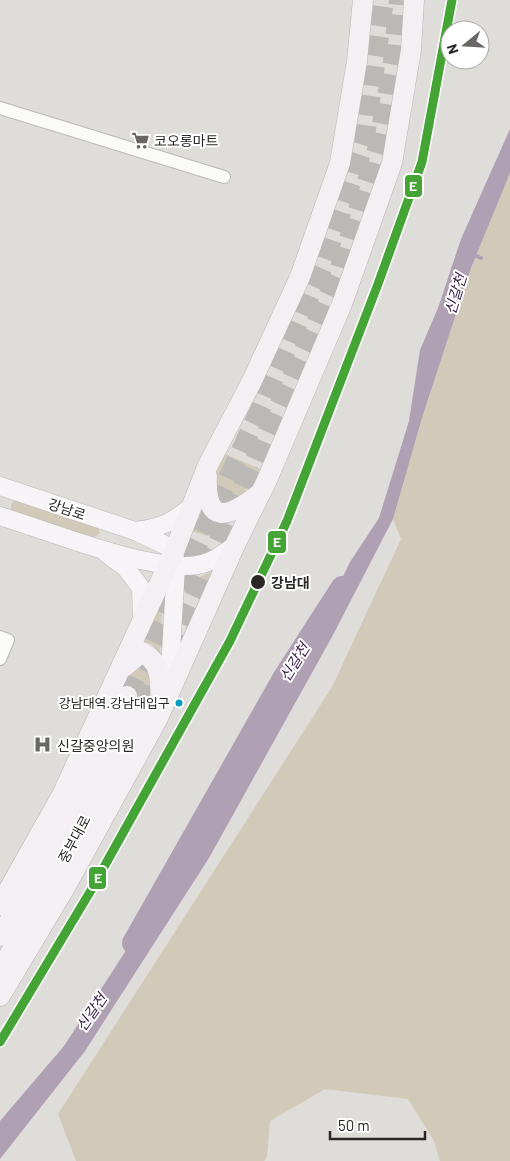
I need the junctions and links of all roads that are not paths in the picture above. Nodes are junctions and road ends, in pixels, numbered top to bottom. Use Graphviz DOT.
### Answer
graph roads {
  1 [pos="364,0"];
  2 [pos="414,0"];
  3 [pos="0,108"];
  4 [pos="224,177"];
  5 [pos="208,467"];
  6 [pos="0,486"];
  7 [pos="260,494"];
  8 [pos="194,503"];
  9 [pos="0,516"];
  10 [pos="135,531"];
  11 [pos="235,545"];
  12 [pos="97,546"];
  13 [pos="127,556"];
  14 [pos="172,561"];
  15 [pos="142,621"];
  16 [pos="0,637"];
  17 [pos="0,659"];
  18 [pos="121,670"];
  19 [pos="127,696"];
  20 [pos="155,708"];
  21 [pos="0,905"];
  22 [pos="0,936"];
  23 [pos="0,971"];
  24 [pos="0,996"];
  1 -- 5 [label="main road"];
  2 -- 7 [label="main road"];
  3 -- 4 [label="street"];
  5 -- 7 [label="main road"];
  5 -- 8 [label="main road"];
  6 -- 10 [label="street, 강남로"];
  7 -- 11 [label="main road"];
  8 -- 10 [label="street"];
  8 -- 14 [label="main road"];
  9 -- 12 [label="street, 강남로"];
  10 -- 13 [label="street"];
  10 -- 14 [label="street, 강남로"];
  11 -- 14 [label="street, 강남로"];
  11 -- 20 [label="main road"];
  12 -- 13 [label="street, 강남로"];
  12 -- 15 [label="street"];
  13 -- 14 [label="street, 강남로"];
  14 -- 15 [label="main road"];
  14 -- 20 [label="street"];
  15 -- 18 [label="main road"];
  16 -- 17 [label="street"];
  18 -- 20 [label="main road"];
  18 -- 21 [label="main road"];
  19 -- 22 [label="main road, 중부대로"];
  20 -- 23 [label="main road, 중부대로"];
  20 -- 24 [label="main road"];
}
